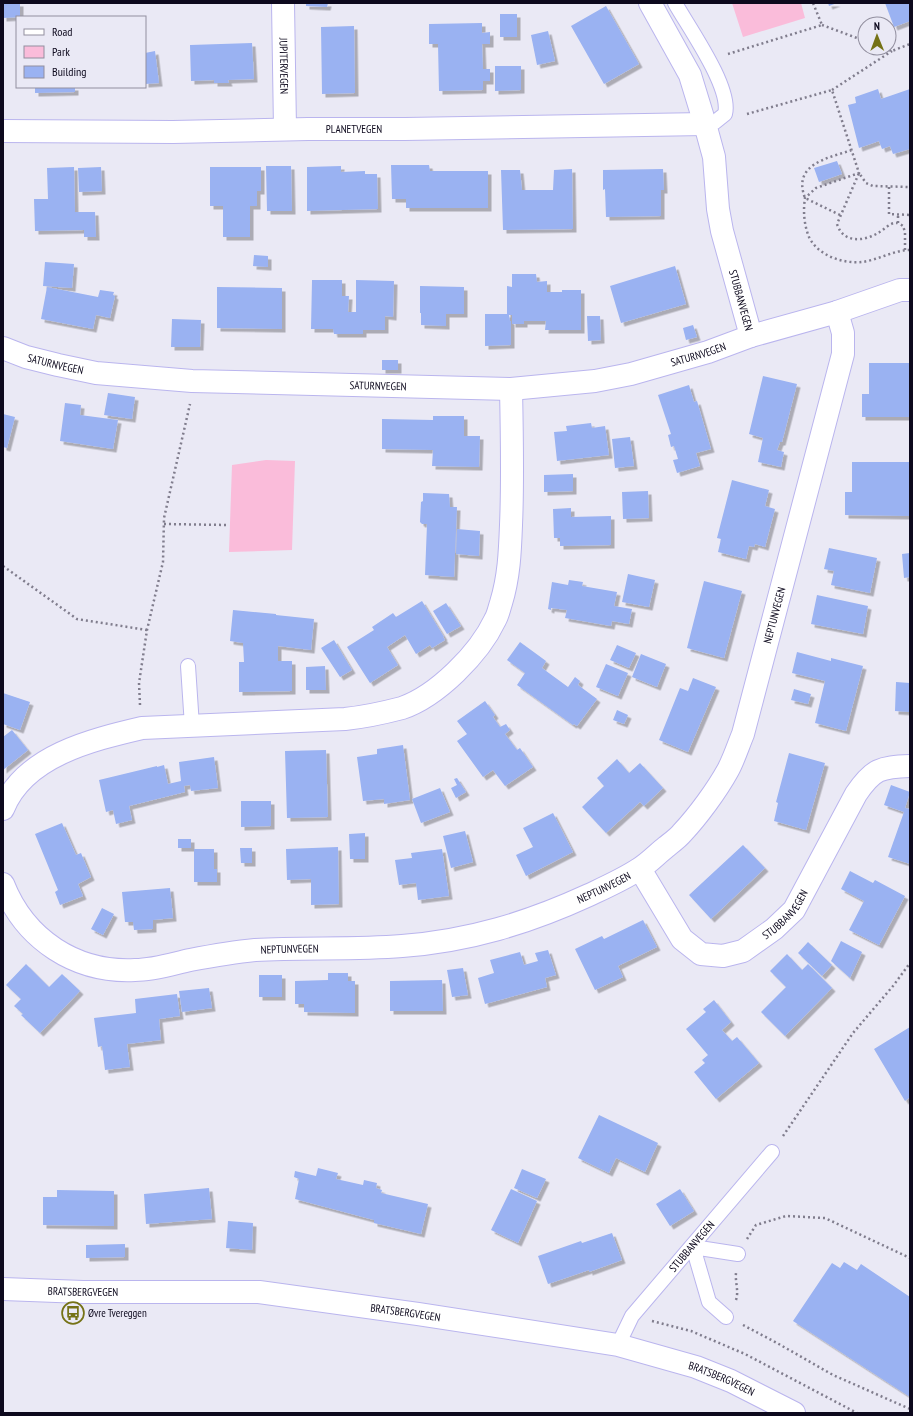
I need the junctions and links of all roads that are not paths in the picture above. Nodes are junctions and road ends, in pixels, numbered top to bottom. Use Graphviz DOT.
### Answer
graph roads {
  1 [pos="283,3"];
  2 [pos="650,3"];
  3 [pos="675,3"];
  4 [pos="705,124"];
  5 [pos="285,129"];
  6 [pos="3,130"];
  7 [pos="910,290"];
  8 [pos="838,312"];
  9 [pos="751,336"];
  10 [pos="3,348"];
  11 [pos="511,389"];
  12 [pos="188,666"];
  13 [pos="192,726"];
  14 [pos="910,766"];
  15 [pos="4,804"];
  16 [pos="640,869"];
  17 [pos="3,884"];
  18 [pos="772,1152"];
  19 [pos="693,1247"];
  20 [pos="738,1254"];
  21 [pos="3,1289"];
  22 [pos="726,1317"];
  23 [pos="618,1345"];
  24 [pos="794,1413"];
  1 -- 5 [label="street, JUPITERVEGEN"];
  2 -- 4 [label="street, STUBBANVEGEN"];
  3 -- 4 [label="lane"];
  4 -- 5 [label="street, PLANETVEGEN"];
  4 -- 9 [label="street, STUBBANVEGEN"];
  5 -- 6 [label="street, PLANETVEGEN"];
  7 -- 8 [label="street, STUBBANVEGEN"];
  8 -- 9 [label="street, STUBBANVEGEN"];
  8 -- 16 [label="street, NEPTUNVEGEN"];
  9 -- 11 [label="street, SATURNVEGEN"];
  10 -- 11 [label="street, SATURNVEGEN"];
  11 -- 13 [label="street"];
  12 -- 13 [label="lane"];
  13 -- 15 [label="street"];
  14 -- 16 [label="street, STUBBANVEGEN"];
  16 -- 17 [label="street, NEPTUNVEGEN"];
  18 -- 19 [label="lane, STUBBANVEGEN"];
  19 -- 20 [label="lane"];
  19 -- 22 [label="lane"];
  19 -- 23 [label="lane, STUBBANVEGEN"];
  21 -- 23 [label="street, BRATSBERGVEGEN"];
  23 -- 24 [label="street, BRATSBERGVEGEN"];
}
